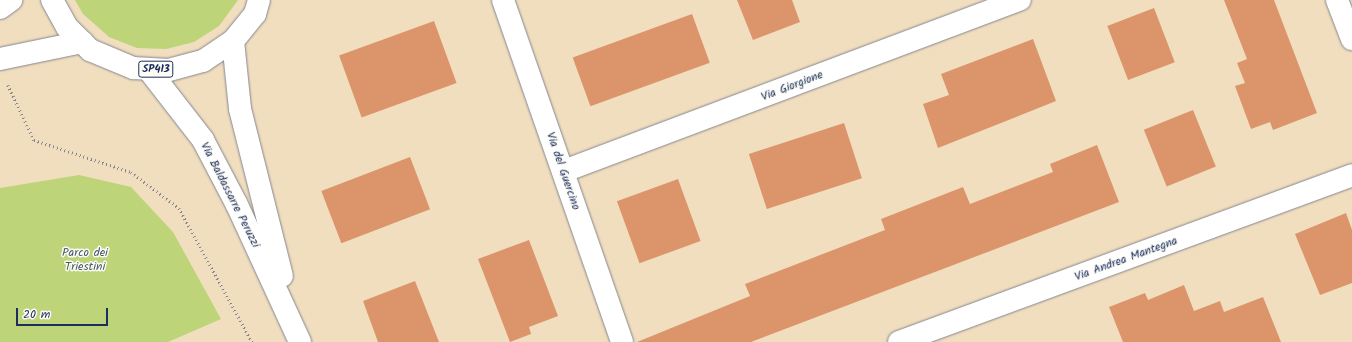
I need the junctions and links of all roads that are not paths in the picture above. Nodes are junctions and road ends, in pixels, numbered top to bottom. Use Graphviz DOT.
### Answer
graph roads {
  1 [pos="11,0"];
  2 [pos="52,0"];
  3 [pos="260,0"];
  4 [pos="503,0"];
  5 [pos="1020,0"];
  6 [pos="1338,0"];
  7 [pos="0,8"];
  8 [pos="1352,39"];
  9 [pos="233,41"];
  10 [pos="82,42"];
  11 [pos="0,59"];
  12 [pos="148,69"];
  13 [pos="564,171"];
  14 [pos="1352,175"];
  15 [pos="298,337"];
  16 [pos="622,342"];
  17 [pos="899,342"];
  1 -- 7 [label="street"];
  2 -- 10 [label="street, SP413"];
  3 -- 9 [label="street, SP413"];
  4 -- 13 [label="street, Via del Guercino"];
  5 -- 13 [label="street, Via Giorgione"];
  6 -- 8 [label="street"];
  9 -- 12 [label="street, SP413"];
  9 -- 15 [label="street, Via Baldassarre Peruzzi"];
  10 -- 11 [label="street"];
  10 -- 12 [label="street, SP413"];
  12 -- 15 [label="street, Via Baldassarre Peruzzi"];
  13 -- 16 [label="street, Via del Guercino"];
  14 -- 17 [label="street, Via Andrea Mantegna"];
}
